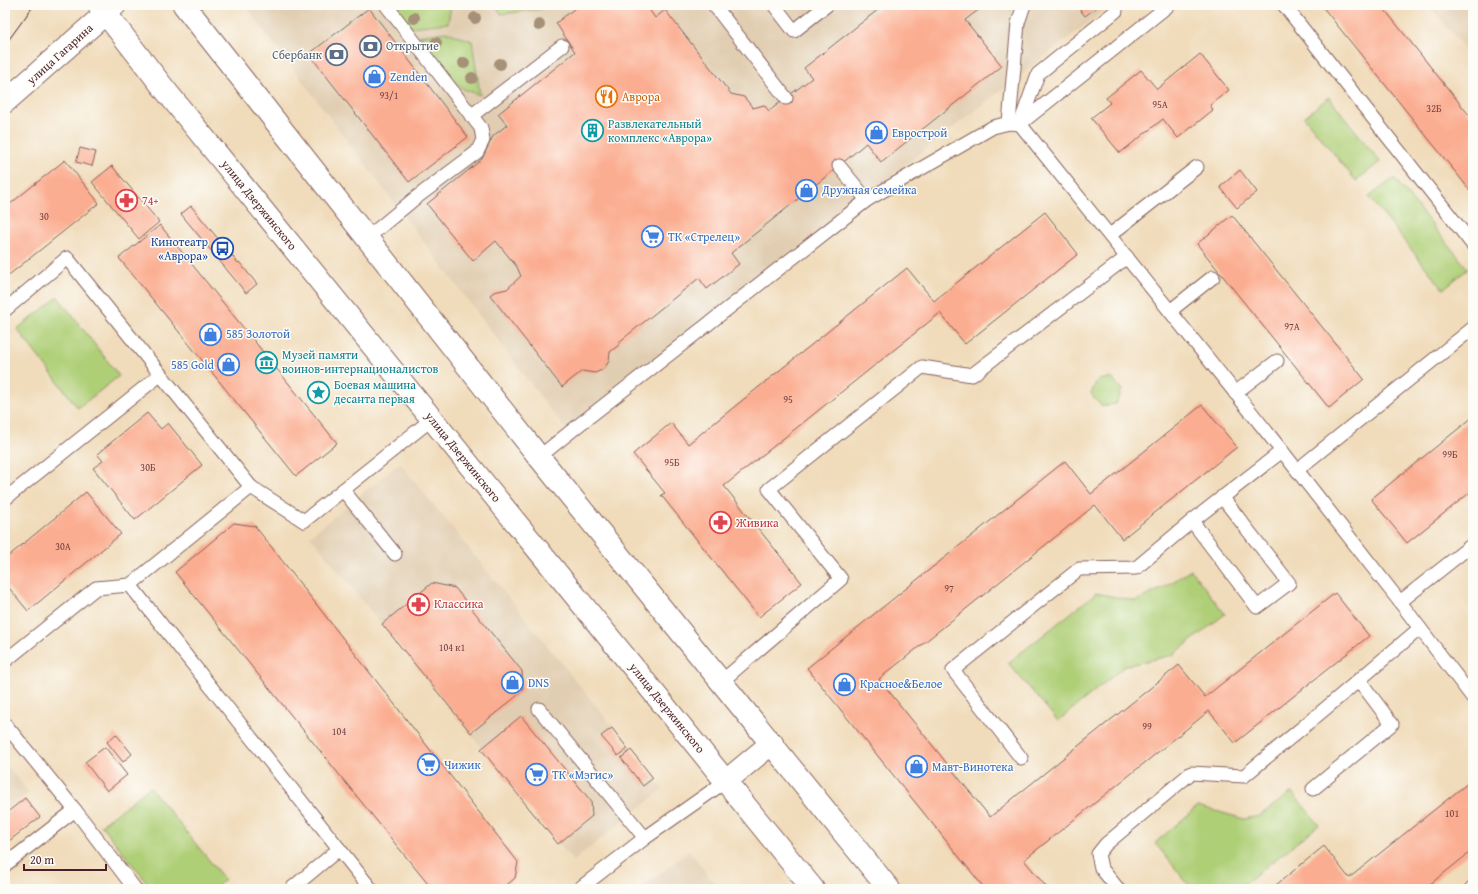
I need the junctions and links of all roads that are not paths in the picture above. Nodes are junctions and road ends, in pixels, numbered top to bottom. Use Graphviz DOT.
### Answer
graph roads {
  1 [pos="184,5"];
  2 [pos="386,5"];
  3 [pos="714,5"];
  4 [pos="774,5"];
  5 [pos="827,5"];
  6 [pos="1024,5"];
  7 [pos="1169,5"];
  8 [pos="1284,5"];
  9 [pos="106,8"];
  10 [pos="1116,11"];
  11 [pos="562,46"];
  12 [pos="786,98"];
  13 [pos="5,102"];
  14 [pos="471,116"];
  15 [pos="1015,124"];
  16 [pos="839,166"];
  17 [pos="1197,167"];
  18 [pos="867,200"];
  19 [pos="1110,235"];
  20 [pos="367,238"];
  21 [pos="1473,245"];
  22 [pos="1127,257"];
  23 [pos="1213,278"];
  24 [pos="5,310"];
  25 [pos="1170,311"];
  26 [pos="1473,328"];
  27 [pos="1277,361"];
  28 [pos="160,375"];
  29 [pos="1235,393"];
  30 [pos="432,420"];
  31 [pos="1282,451"];
  32 [pos="539,457"];
  33 [pos="1297,470"];
  34 [pos="251,487"];
  35 [pos="343,490"];
  36 [pos="1222,497"];
  37 [pos="5,499"];
  38 [pos="1192,521"];
  39 [pos="1473,544"];
  40 [pos="395,554"];
  41 [pos="130,585"];
  42 [pos="1400,602"];
  43 [pos="1419,629"];
  44 [pos="5,661"];
  45 [pos="1359,680"];
  46 [pos="722,681"];
  47 [pos="1473,698"];
  48 [pos="539,708"];
  49 [pos="5,724"];
  50 [pos="772,743"];
  51 [pos="1021,758"];
  52 [pos="726,781"];
  53 [pos="1313,789"];
  54 [pos="75,810"];
  55 [pos="645,838"];
  56 [pos="340,849"];
  57 [pos="5,865"];
  58 [pos="135,889"];
  59 [pos="291,889"];
  60 [pos="371,889"];
  61 [pos="579,889"];
  62 [pos="813,889"];
  63 [pos="890,889"];
  64 [pos="1118,889"];
  1 -- 20 [label="main road"];
  2 -- 14 [label="lane"];
  3 -- 12 [label="lane"];
  4 -- 5 [label="lane"];
  6 -- 15 [label="lane"];
  7 -- 15 [label="lane"];
  8 -- 21 [label="lane"];
  9 -- 13 [label="main road, улица Гагарина"];
  9 -- 30 [label="main road, улица Дзержинского"];
  10 -- 15 [label="lane"];
  11 -- 14 [label="lane"];
  14 -- 20 [label="lane"];
  15 -- 18 [label="lane"];
  15 -- 19 [label="lane"];
  16 -- 18 [label="lane"];
  17 -- 19 [label="lane"];
  18 -- 32 [label="lane"];
  19 -- 22 [label="lane"];
  20 -- 32 [label="main road"];
  22 -- 25 [label="lane"];
  22 -- 46 [label="lane"];
  23 -- 25 [label="lane"];
  24 -- 28 [label="lane"];
  25 -- 29 [label="lane"];
  26 -- 33 [label="lane"];
  27 -- 29 [label="lane"];
  28 -- 34 [label="lane"];
  28 -- 37 [label="lane"];
  29 -- 31 [label="lane"];
  30 -- 35 [label="lane"];
  30 -- 52 [label="main road, улица Дзержинского"];
  31 -- 33 [label="lane"];
  31 -- 36 [label="lane"];
  32 -- 46 [label="main road"];
  33 -- 42 [label="lane"];
  34 -- 35 [label="lane"];
  34 -- 41 [label="lane"];
  35 -- 40 [label="lane"];
  36 -- 38 [label="lane"];
  36 -- 38 [label="lane"];
  38 -- 51 [label="lane"];
  39 -- 42 [label="lane"];
  41 -- 44 [label="lane"];
  41 -- 56 [label="lane"];
  42 -- 43 [label="lane"];
  43 -- 45 [label="lane"];
  43 -- 47 [label="lane"];
  45 -- 53 [label="lane"];
  45 -- 64 [label="lane"];
  46 -- 50 [label="main road"];
  48 -- 55 [label="lane"];
  49 -- 54 [label="lane"];
  50 -- 52 [label="main road"];
  50 -- 63 [label="main road"];
  52 -- 55 [label="lane"];
  52 -- 62 [label="main road, улица Дзержинского"];
  54 -- 57 [label="lane"];
  54 -- 58 [label="lane"];
  55 -- 61 [label="lane"];
  56 -- 59 [label="lane"];
  56 -- 60 [label="lane"];
}
